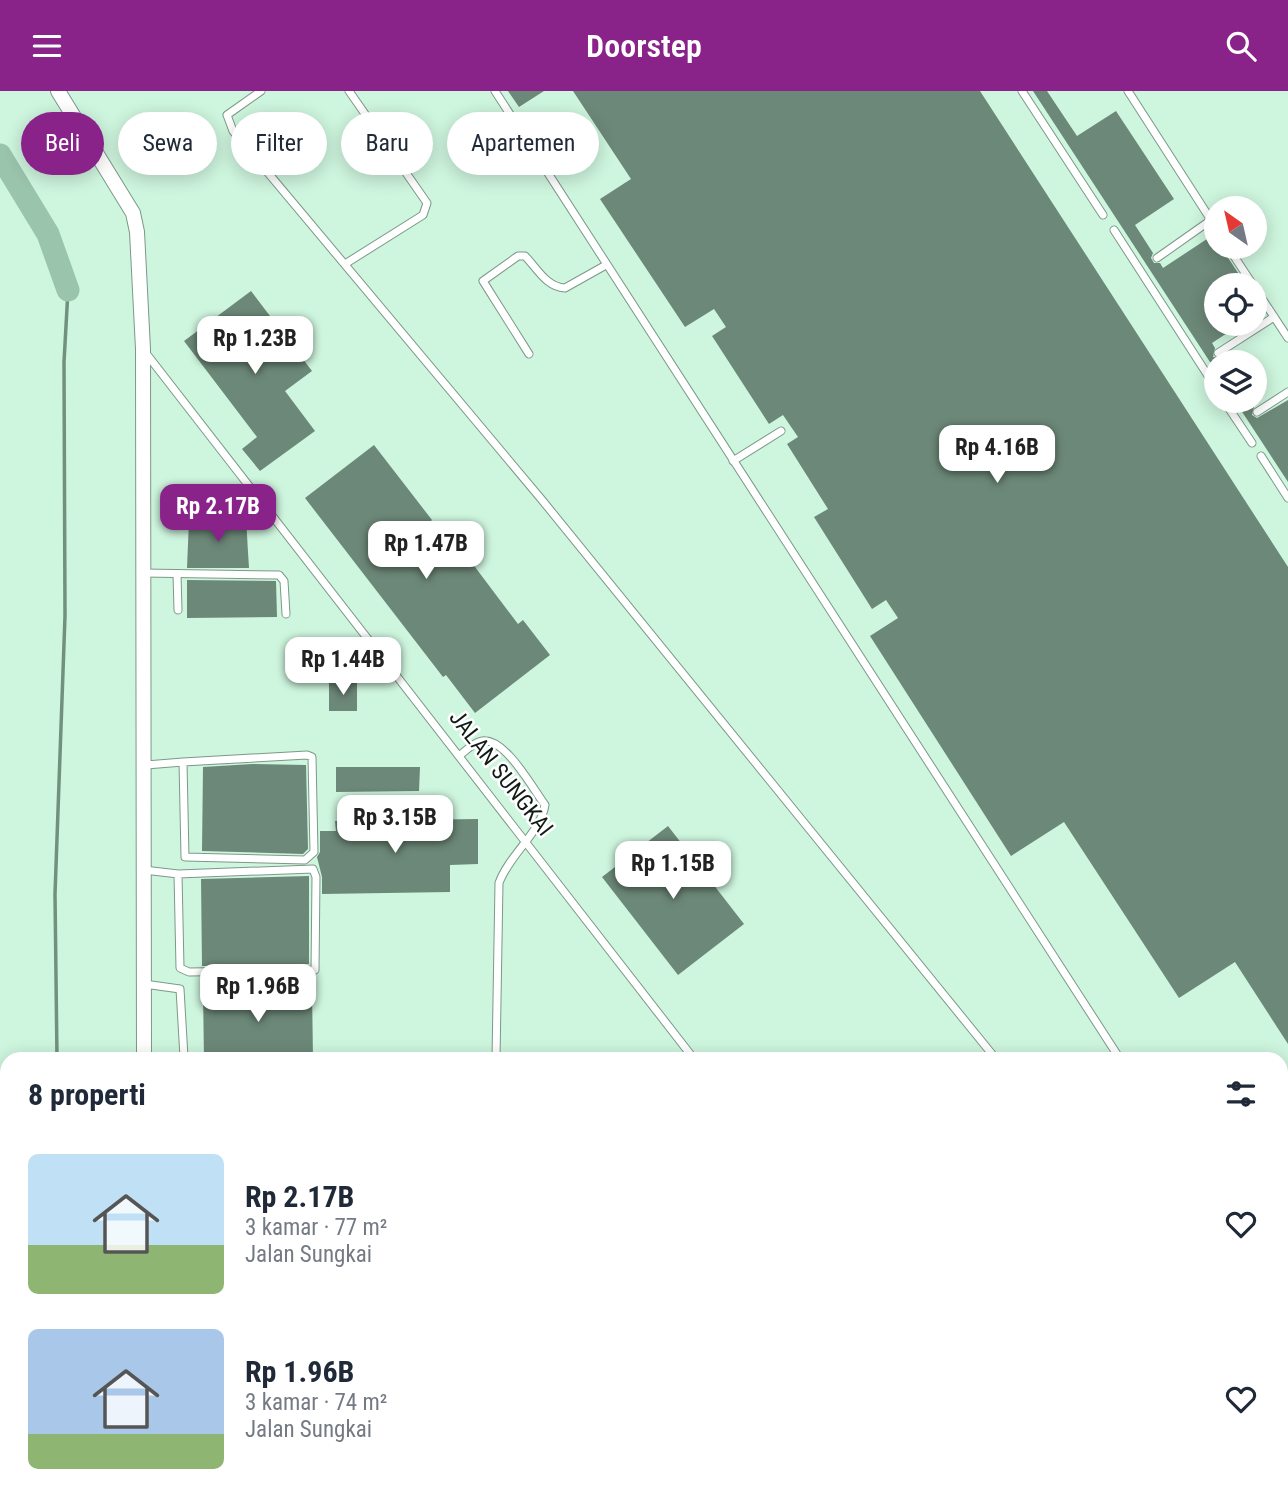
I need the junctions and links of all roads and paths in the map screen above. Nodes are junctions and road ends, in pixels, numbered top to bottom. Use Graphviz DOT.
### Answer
graph roads {
  1 [pos="58,91"];
  2 [pos="261,91"];
  3 [pos="349,91"];
  4 [pos="495,91"];
  5 [pos="1022,91"];
  6 [pos="1128,91"];
  7 [pos="1204,211"];
  8 [pos="1104,215"];
  9 [pos="1204,224"];
  10 [pos="1114,230"];
  11 [pos="1157,258"];
  12 [pos="345,264"];
  13 [pos="1147,264"];
  14 [pos="606,265"];
  15 [pos="1139,270"];
  16 [pos="1267,306"];
  17 [pos="1274,317"];
  18 [pos="1288,338"];
  19 [pos="142,349"];
  20 [pos="1223,350"];
  21 [pos="529,354"];
  22 [pos="1204,362"];
  23 [pos="1200,364"];
  24 [pos="1204,370"];
  25 [pos="1288,392"];
  26 [pos="1267,406"];
  27 [pos="1232,413"];
  28 [pos="1247,419"];
  29 [pos="1240,424"];
  30 [pos="781,431"];
  31 [pos="1252,443"];
  32 [pos="1261,457"];
  33 [pos="733,461"];
  34 [pos="1288,498"];
  35 [pos="143,573"];
  36 [pos="177,574"];
  37 [pos="178,610"];
  38 [pos="286,614"];
  39 [pos="459,756"];
  40 [pos="183,762"];
  41 [pos="146,765"];
  42 [pos="525,841"];
  43 [pos="144,870"];
  44 [pos="178,874"];
  45 [pos="144,984"];
  46 [pos="144,1052"];
  47 [pos="184,1052"];
  48 [pos="496,1052"];
  49 [pos="689,1052"];
  50 [pos="990,1052"];
  51 [pos="1114,1052"];
  1 -- 19 [label="street"];
  2 -- 12 [label="lane"];
  3 -- 12 [label="lane"];
  4 -- 14 [label="lane"];
  5 -- 8 [label="lane"];
  6 -- 7 [label="lane"];
  9 -- 11 [label="lane"];
  10 -- 15 [label="lane"];
  12 -- 50 [label="lane"];
  13 -- 15 [label="lane"];
  14 -- 21 [label="lane"];
  14 -- 33 [label="lane"];
  15 -- 23 [label="lane"];
  16 -- 17 [label="lane"];
  17 -- 18 [label="lane"];
  17 -- 20 [label="lane"];
  19 -- 35 [label="street"];
  19 -- 39 [label="lane, JALAN SUNGKAI"];
  22 -- 23 [label="lane"];
  23 -- 24 [label="lane"];
  25 -- 26 [label="lane"];
  27 -- 29 [label="lane"];
  28 -- 29 [label="lane"];
  29 -- 31 [label="lane"];
  30 -- 33 [label="lane"];
  32 -- 34 [label="lane"];
  33 -- 51 [label="lane"];
  35 -- 36 [label="lane"];
  35 -- 41 [label="street"];
  36 -- 37 [label="lane"];
  36 -- 38 [label="lane"];
  39 -- 42 [label="lane, JALAN SUNGKAI"];
  39 -- 42 [label="lane"];
  40 -- 40 [label="lane"];
  40 -- 41 [label="lane"];
  41 -- 43 [label="street"];
  42 -- 48 [label="lane"];
  42 -- 49 [label="lane, JALAN SUNGKAI"];
  43 -- 44 [label="lane"];
  43 -- 45 [label="street"];
  44 -- 44 [label="lane"];
  45 -- 46 [label="street"];
  45 -- 47 [label="lane"];
}
